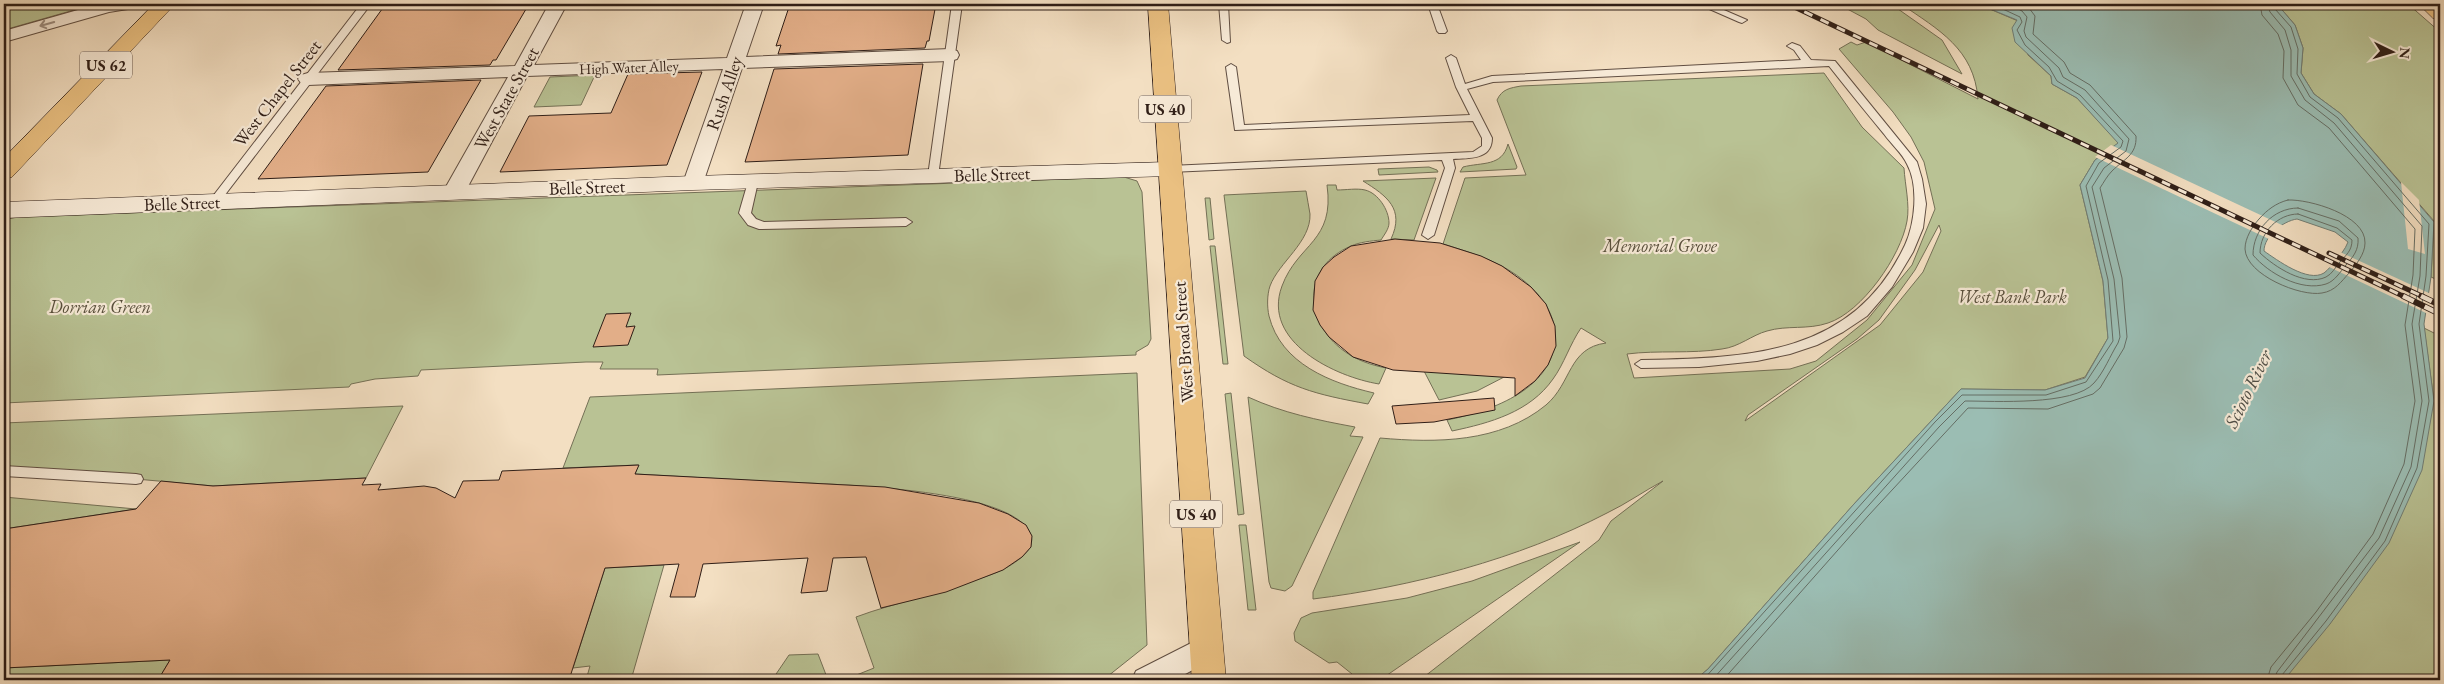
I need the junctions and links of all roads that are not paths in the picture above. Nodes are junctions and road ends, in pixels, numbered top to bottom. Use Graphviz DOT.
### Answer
graph roads {
  1 [pos="128,4"];
  2 [pos="164,4"];
  3 [pos="366,4"];
  4 [pos="558,4"];
  5 [pos="755,4"];
  6 [pos="957,4"];
  7 [pos="1158,4"];
  8 [pos="1223,4"];
  9 [pos="1432,4"];
  10 [pos="1703,4"];
  11 [pos="2430,4"];
  12 [pos="2440,14"];
  13 [pos="1742,20"];
  14 [pos="1442,31"];
  15 [pos="4,37"];
  16 [pos="1227,40"];
  17 [pos="1792,46"];
  18 [pos="950,55"];
  19 [pos="1451,58"];
  20 [pos="735,63"];
  21 [pos="1808,64"];
  22 [pos="1231,67"];
  23 [pos="521,71"];
  24 [pos="308,79"];
  25 [pos="1461,87"];
  26 [pos="1477,118"];
  27 [pos="1446,156"];
  28 [pos="1170,169"];
  29 [pos="4,172"];
  30 [pos="933,176"];
  31 [pos="753,182"];
  32 [pos="693,183"];
  33 [pos="454,192"];
  34 [pos="214,202"];
  35 [pos="4,210"];
  36 [pos="906,222"];
  37 [pos="1428,235"];
  38 [pos="1641,364"];
  39 [pos="4,471"];
  40 [pos="136,479"];
  41 [pos="1208,664"];
  42 [pos="1147,680"];
  1 -- 15 [label="street, one-way"];
  2 -- 29 [label="main road, US 62"];
  3 -- 24 [label="lane, West Chapel Street"];
  4 -- 23 [label="street, West State Street"];
  5 -- 20 [label="street, Rush Alley"];
  6 -- 18 [label="lane"];
  7 -- 28 [label="main road, West Broad Street / US 40"];
  8 -- 16 [label="lane"];
  9 -- 14 [label="lane"];
  10 -- 13 [label="lane"];
  11 -- 12 [label="main road"];
  17 -- 21 [label="lane"];
  18 -- 20 [label="street, High Water Alley"];
  18 -- 30 [label="lane"];
  19 -- 25 [label="lane"];
  20 -- 23 [label="street, High Water Alley"];
  20 -- 32 [label="street, Rush Alley"];
  21 -- 25 [label="lane"];
  21 -- 38 [label="lane"];
  22 -- 26 [label="lane"];
  23 -- 24 [label="street, High Water Alley"];
  23 -- 33 [label="street, West State Street"];
  24 -- 34 [label="lane, West Chapel Street"];
  25 -- 26 [label="lane"];
  26 -- 27 [label="lane"];
  27 -- 28 [label="lane"];
  27 -- 37 [label="lane"];
  28 -- 30 [label="street, Belle Street"];
  28 -- 41 [label="main road, West Broad Street / US 40"];
  30 -- 31 [label="street, Belle Street"];
  31 -- 32 [label="street, Belle Street"];
  31 -- 36 [label="lane"];
  32 -- 33 [label="street, Belle Street"];
  33 -- 34 [label="street, Belle Street"];
  34 -- 35 [label="street, Belle Street"];
  39 -- 40 [label="lane"];
  41 -- 42 [label="street"];
}
